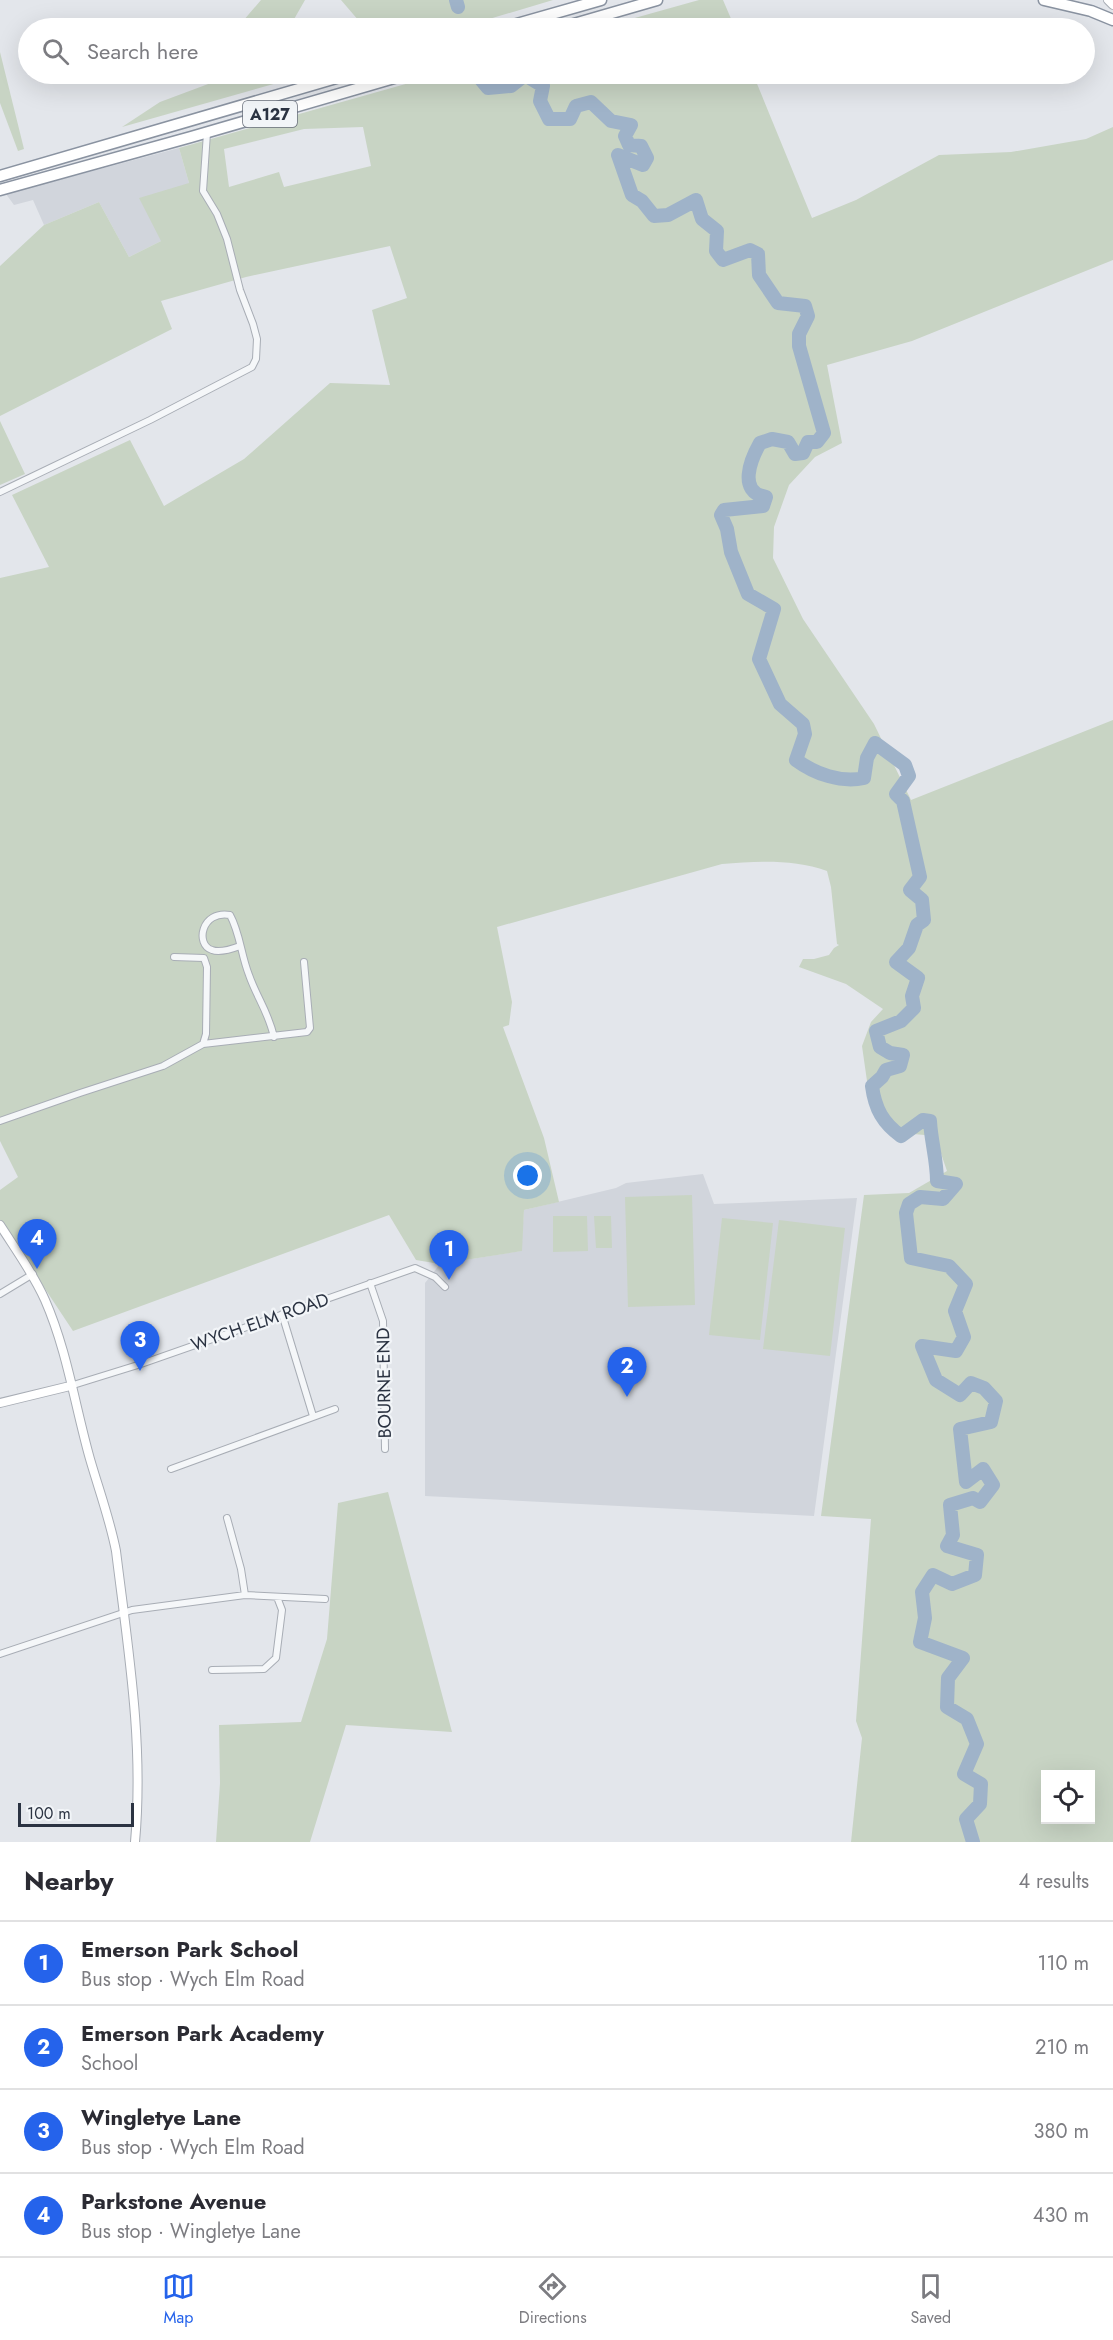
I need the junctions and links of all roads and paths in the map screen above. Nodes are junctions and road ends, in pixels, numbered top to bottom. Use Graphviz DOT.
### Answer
graph roads {
  1 [pos="600,0"];
  2 [pos="657,0"];
  3 [pos="1044,0"];
  4 [pos="1108,0"];
  5 [pos="1113,5"];
  6 [pos="538,18"];
  7 [pos="595,18"];
  8 [pos="1113,20"];
  9 [pos="316,84"];
  10 [pos="374,84"];
  11 [pos="207,133"];
  12 [pos="0,176"];
  13 [pos="0,190"];
  14 [pos="0,492"];
  15 [pos="240,946"];
  16 [pos="174,957"];
  17 [pos="304,962"];
  18 [pos="274,1037"];
  19 [pos="203,1044"];
  20 [pos="0,1122"];
  21 [pos="0,1225"];
  22 [pos="33,1274"];
  23 [pos="370,1283"];
  24 [pos="445,1287"];
  25 [pos="0,1293"];
  26 [pos="282,1314"];
  27 [pos="70,1386"];
  28 [pos="0,1403"];
  29 [pos="335,1409"];
  30 [pos="313,1416"];
  31 [pos="385,1449"];
  32 [pos="171,1469"];
  33 [pos="227,1518"];
  34 [pos="244,1595"];
  35 [pos="277,1597"];
  36 [pos="326,1599"];
  37 [pos="124,1614"];
  38 [pos="0,1654"];
  39 [pos="212,1671"];
  40 [pos="135,1842"];
  1 -- 6 [label="highway"];
  2 -- 7 [label="highway"];
  3 -- 8 [label="highway"];
  4 -- 5 [label="street"];
  9 -- 12 [label="highway, A127"];
  10 -- 11 [label="highway, A127"];
  11 -- 13 [label="highway, A127"];
  11 -- 14 [label="street"];
  15 -- 15 [label="street"];
  15 -- 18 [label="street"];
  16 -- 19 [label="street"];
  17 -- 18 [label="street"];
  18 -- 19 [label="street"];
  19 -- 20 [label="street"];
  21 -- 22 [label="street"];
  22 -- 25 [label="street"];
  22 -- 27 [label="street"];
  23 -- 24 [label="street, WYCH ELM ROAD"];
  23 -- 26 [label="street, WYCH ELM ROAD"];
  23 -- 31 [label="street, BOURNE END"];
  26 -- 27 [label="street, WYCH ELM ROAD"];
  26 -- 30 [label="street"];
  27 -- 28 [label="street"];
  27 -- 37 [label="street"];
  29 -- 30 [label="street"];
  30 -- 32 [label="street"];
  33 -- 34 [label="street"];
  34 -- 35 [label="street"];
  34 -- 37 [label="street"];
  35 -- 36 [label="street"];
  35 -- 39 [label="street"];
  37 -- 38 [label="street"];
  37 -- 40 [label="street"];
}
